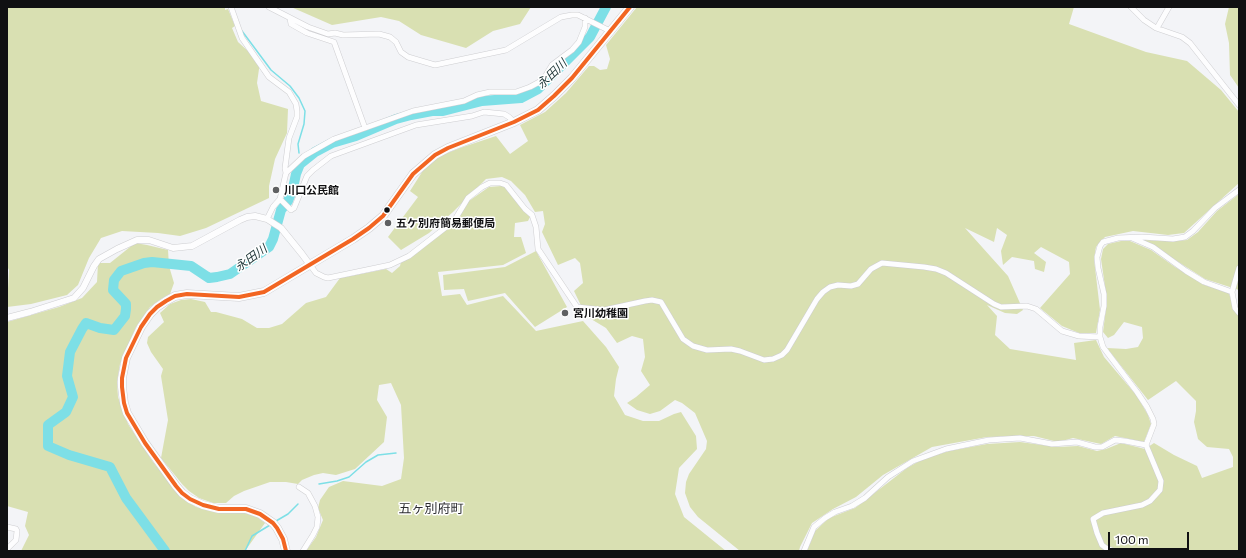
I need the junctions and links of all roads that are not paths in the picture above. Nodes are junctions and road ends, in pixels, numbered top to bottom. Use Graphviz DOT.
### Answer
graph roads {
  1 [pos="231,7"];
  2 [pos="269,7"];
  3 [pos="630,7"];
  4 [pos="1130,7"];
  5 [pos="1169,7"];
  6 [pos="290,18"];
  7 [pos="587,19"];
  8 [pos="1157,28"];
  9 [pos="607,30"];
  10 [pos="1239,105"];
  11 [pos="514,122"];
  12 [pos="365,128"];
  13 [pos="286,174"];
  14 [pos="1239,190"];
  15 [pos="282,200"];
  16 [pos="267,219"];
  17 [pos="1131,238"];
  18 [pos="310,265"];
  19 [pos="1239,268"];
  20 [pos="1232,292"];
  21 [pos="1239,314"];
  22 [pos="7,318"];
  23 [pos="1100,337"];
  24 [pos="1146,445"];
  25 [pos="299,487"];
  26 [pos="7,527"];
  27 [pos="7,549"];
  28 [pos="286,551"];
  29 [pos="303,551"];
  30 [pos="804,551"];
  31 [pos="1114,551"];
  1 -- 13 [label="street"];
  2 -- 6 [label="street"];
  3 -- 9 [label="main road"];
  4 -- 8 [label="street"];
  5 -- 8 [label="street"];
  6 -- 7 [label="street"];
  6 -- 12 [label="street"];
  7 -- 9 [label="street"];
  7 -- 12 [label="street"];
  8 -- 10 [label="street"];
  9 -- 11 [label="main road"];
  11 -- 15 [label="street"];
  11 -- 18 [label="main road"];
  12 -- 13 [label="street"];
  13 -- 15 [label="street"];
  14 -- 17 [label="street"];
  15 -- 16 [label="street"];
  16 -- 18 [label="street"];
  16 -- 22 [label="street"];
  17 -- 20 [label="street"];
  17 -- 23 [label="street"];
  18 -- 23 [label="street"];
  18 -- 28 [label="main road"];
  19 -- 20 [label="street"];
  20 -- 21 [label="street"];
  23 -- 24 [label="street"];
  24 -- 30 [label="street"];
  24 -- 31 [label="street"];
  25 -- 29 [label="street"];
  26 -- 27 [label="street"];
}
